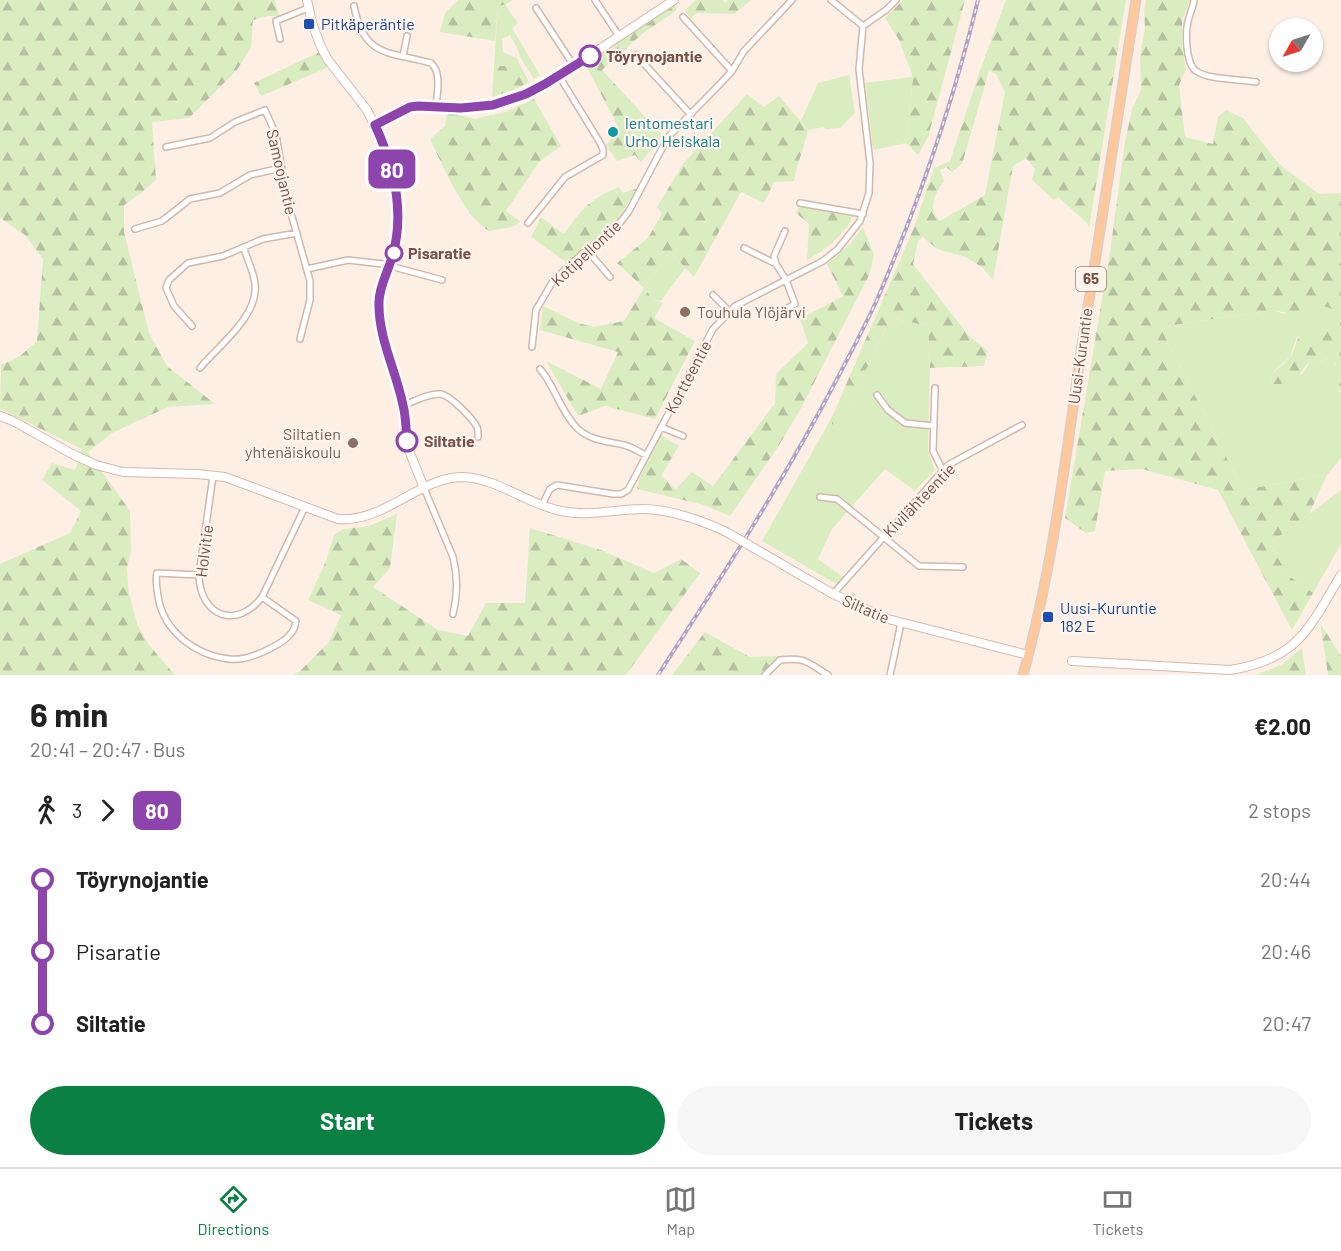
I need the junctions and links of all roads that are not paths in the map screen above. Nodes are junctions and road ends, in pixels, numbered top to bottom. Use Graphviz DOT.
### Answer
graph roads {
  1 [pos="595,0"];
  2 [pos="792,0"];
  3 [pos="831,0"];
  4 [pos="896,0"];
  5 [pos="1136,0"];
  6 [pos="1194,0"];
  7 [pos="671,1"];
  8 [pos="307,4"];
  9 [pos="354,6"];
  10 [pos="536,8"];
  11 [pos="683,17"];
  12 [pos="863,26"];
  13 [pos="407,36"];
  14 [pos="619,36"];
  15 [pos="280,39"];
  16 [pos="636,55"];
  17 [pos="404,56"];
  18 [pos="574,66"];
  19 [pos="732,71"];
  20 [pos="559,76"];
  21 [pos="1256,82"];
  22 [pos="436,107"];
  23 [pos="691,115"];
  24 [pos="375,125"];
  25 [pos="166,147"];
  26 [pos="281,168"];
  27 [pos="800,203"];
  28 [pos="863,214"];
  29 [pos="528,223"];
  30 [pos="135,229"];
  31 [pos="785,231"];
  32 [pos="297,233"];
  33 [pos="244,248"];
  34 [pos="744,248"];
  35 [pos="587,250"];
  36 [pos="776,264"];
  37 [pos="389,266"];
  38 [pos="307,269"];
  39 [pos="610,277"];
  40 [pos="442,280"];
  41 [pos="786,280"];
  42 [pos="713,295"];
  43 [pos="729,311"];
  44 [pos="772,316"];
  45 [pos="192,326"];
  46 [pos="300,339"];
  47 [pos="532,347"];
  48 [pos="200,368"];
  49 [pos="540,369"];
  50 [pos="935,388"];
  51 [pos="877,395"];
  52 [pos="404,405"];
  53 [pos="0,416"];
  54 [pos="1022,425"];
  55 [pos="934,426"];
  56 [pos="661,427"];
  57 [pos="683,436"];
  58 [pos="478,437"];
  59 [pos="646,455"];
  60 [pos="943,471"];
  61 [pos="213,476"];
  62 [pos="424,488"];
  63 [pos="820,497"];
  64 [pos="542,506"];
  65 [pos="305,507"];
  66 [pos="884,537"];
  67 [pos="963,567"];
  68 [pos="199,575"];
  69 [pos="1341,575"];
  70 [pos="833,594"];
  71 [pos="262,597"];
  72 [pos="453,614"];
  73 [pos="901,623"];
  74 [pos="1028,655"];
  75 [pos="1072,661"];
  76 [pos="1229,673"];
  77 [pos="765,675"];
  78 [pos="828,675"];
  79 [pos="890,675"];
  80 [pos="1023,675"];
  1 -- 14 [label="street"];
  2 -- 19 [label="street, Kotipellontie"];
  3 -- 12 [label="street"];
  4 -- 12 [label="street"];
  5 -- 74 [label="main road, Uusi-Kuruntie / 65"];
  6 -- 21 [label="street"];
  7 -- 14 [label="street"];
  8 -- 15 [label="street"];
  8 -- 24 [label="street"];
  9 -- 17 [label="street"];
  10 -- 18 [label="street"];
  11 -- 19 [label="street"];
  12 -- 28 [label="street, Kortteentie"];
  13 -- 17 [label="street"];
  14 -- 18 [label="street"];
  16 -- 23 [label="street"];
  17 -- 22 [label="street"];
  18 -- 20 [label="street"];
  19 -- 23 [label="street, Kotipellontie"];
  20 -- 22 [label="street"];
  20 -- 29 [label="street"];
  22 -- 24 [label="street"];
  23 -- 35 [label="street, Kotipellontie"];
  24 -- 37 [label="street"];
  25 -- 26 [label="street, Samoojantie"];
  26 -- 30 [label="street"];
  26 -- 32 [label="street, Samoojantie"];
  27 -- 28 [label="street"];
  28 -- 41 [label="street, Kortteentie"];
  31 -- 36 [label="street"];
  32 -- 33 [label="street"];
  32 -- 38 [label="street, Samoojantie"];
  33 -- 45 [label="street"];
  33 -- 48 [label="street"];
  34 -- 36 [label="street"];
  35 -- 39 [label="street"];
  35 -- 47 [label="street, Kotipellontie"];
  36 -- 41 [label="street"];
  37 -- 38 [label="street"];
  37 -- 40 [label="street"];
  37 -- 52 [label="street"];
  38 -- 46 [label="street, Samoojantie"];
  41 -- 43 [label="street, Kortteentie"];
  41 -- 44 [label="street"];
  42 -- 43 [label="street"];
  43 -- 56 [label="street, Kortteentie"];
  49 -- 59 [label="street"];
  50 -- 55 [label="street"];
  51 -- 55 [label="street"];
  52 -- 58 [label="street"];
  52 -- 62 [label="street"];
  53 -- 61 [label="street, Siltatie"];
  54 -- 60 [label="street, Kivilähteentie"];
  55 -- 60 [label="street"];
  56 -- 57 [label="street"];
  56 -- 59 [label="street, Kortteentie"];
  59 -- 64 [label="street, Kortteentie"];
  60 -- 66 [label="street, Kivilähteentie"];
  61 -- 65 [label="street, Siltatie"];
  61 -- 68 [label="street, Holvitie"];
  62 -- 64 [label="street, Siltatie"];
  62 -- 65 [label="street, Siltatie"];
  62 -- 72 [label="street"];
  63 -- 66 [label="street"];
  64 -- 70 [label="street, Siltatie, bridge"];
  65 -- 71 [label="street, Holvitie"];
  66 -- 67 [label="street"];
  66 -- 70 [label="street, Kivilähteentie"];
  68 -- 71 [label="street, Holvitie"];
  68 -- 71 [label="street"];
  69 -- 76 [label="street"];
  70 -- 73 [label="street, Siltatie"];
  73 -- 74 [label="street, Siltatie"];
  73 -- 79 [label="street"];
  74 -- 80 [label="main road, Uusi-Kuruntie / 65"];
  75 -- 76 [label="street"];
  77 -- 78 [label="street"];
}
